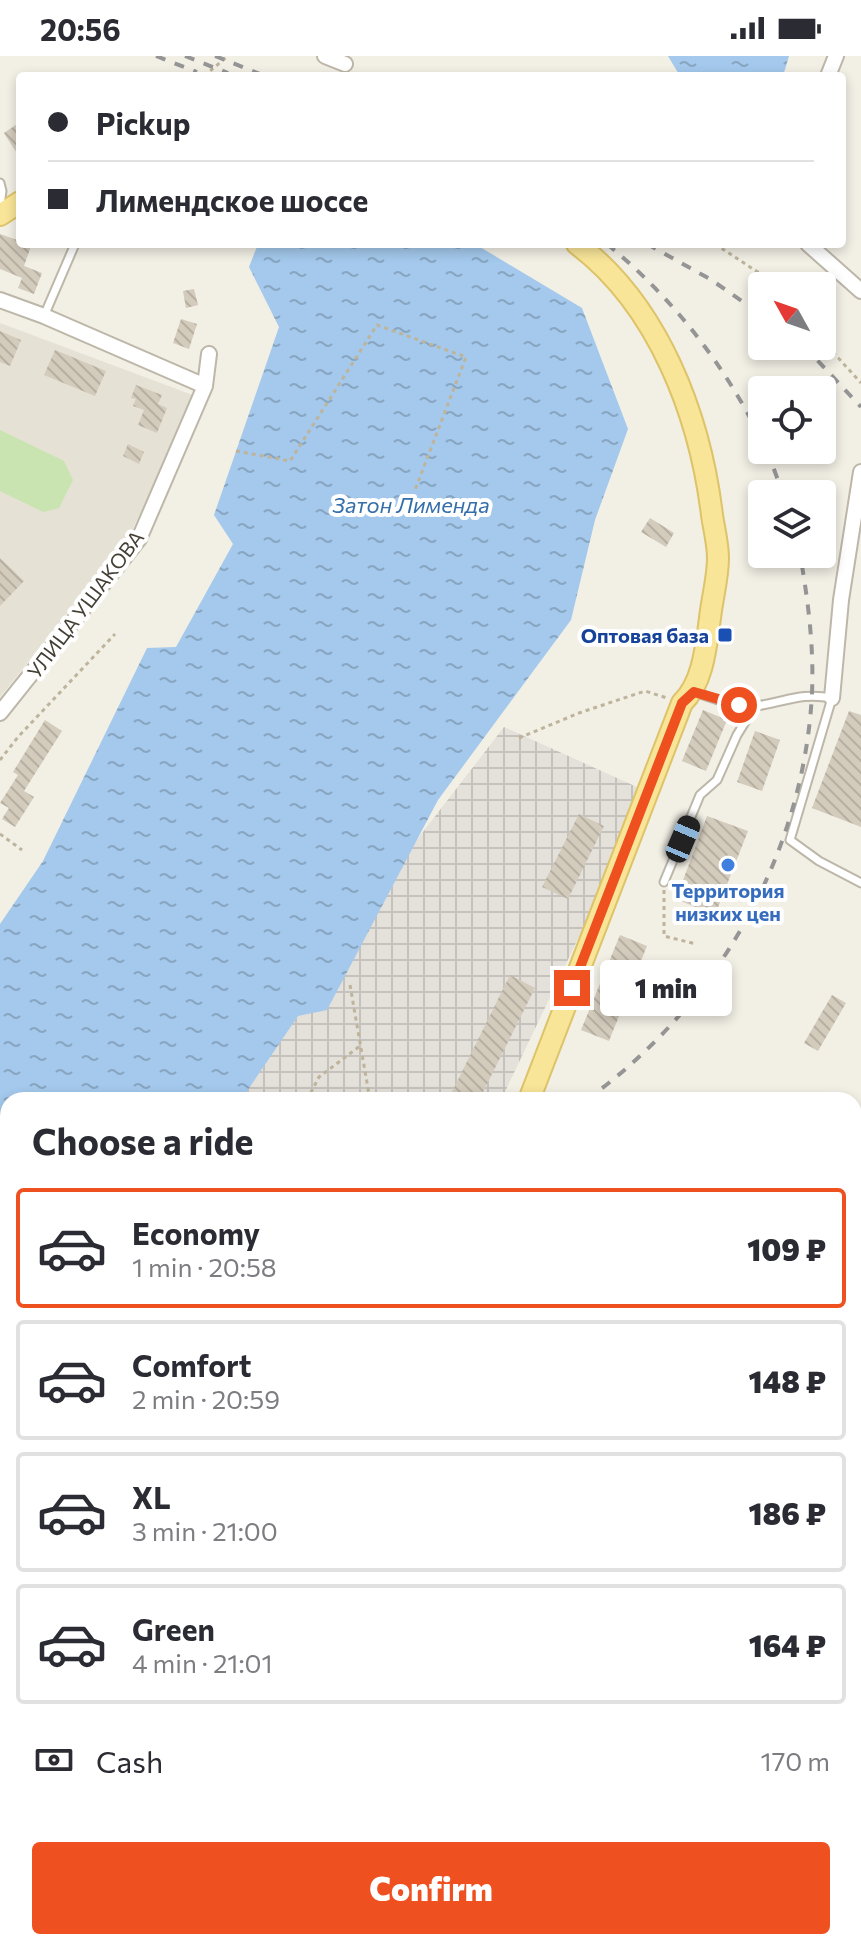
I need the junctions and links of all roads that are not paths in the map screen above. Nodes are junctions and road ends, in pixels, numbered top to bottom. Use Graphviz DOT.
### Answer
graph roads {
  1 [pos="325,56"];
  2 [pos="345,64"];
  3 [pos="0,183"];
  4 [pos="0,205"];
  5 [pos="73,248"];
  6 [pos="582,248"];
  7 [pos="813,248"];
  8 [pos="861,291"];
  9 [pos="0,300"];
  10 [pos="44,316"];
  11 [pos="209,354"];
  12 [pos="205,386"];
  13 [pos="861,472"];
  14 [pos="688,698"];
  15 [pos="832,698"];
  16 [pos="755,706"];
  17 [pos="0,713"];
  18 [pos="664,882"];
  19 [pos="861,883"];
  20 [pos="532,1092"];
  1 -- 2 [label="street"];
  3 -- 4 [label="lane"];
  5 -- 10 [label="lane"];
  6 -- 14 [label="main road"];
  7 -- 8 [label="street"];
  9 -- 10 [label="street"];
  10 -- 12 [label="street"];
  11 -- 12 [label="street, УЛИЦА УШАКОВА"];
  12 -- 17 [label="street, УЛИЦА УШАКОВА"];
  13 -- 15 [label="street"];
  14 -- 16 [label="lane"];
  14 -- 20 [label="main road"];
  15 -- 16 [label="lane"];
  15 -- 19 [label="lane"];
  16 -- 18 [label="lane"];
}
